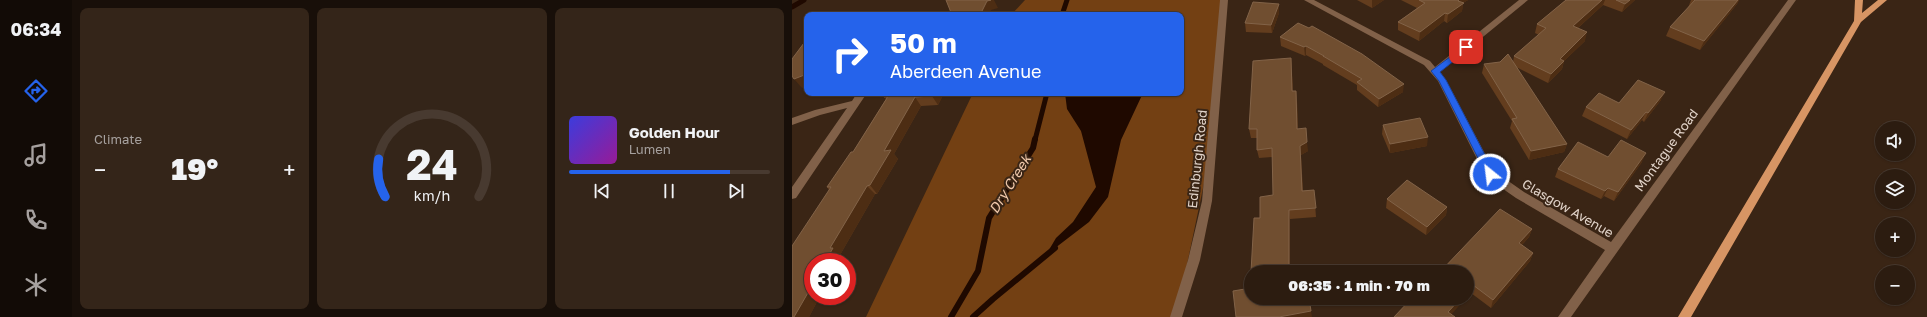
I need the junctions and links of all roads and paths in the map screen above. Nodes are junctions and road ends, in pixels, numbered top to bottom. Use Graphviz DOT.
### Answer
graph roads {
  1 [pos="1224,0"];
  2 [pos="1308,0"];
  3 [pos="1524,0"];
  4 [pos="1792,0"];
  5 [pos="1859,0"];
  6 [pos="1883,0"];
  7 [pos="1858,21"];
  8 [pos="1435,71"];
  9 [pos="860,96"];
  10 [pos="855,103"];
  11 [pos="792,122"];
  12 [pos="792,196"];
  13 [pos="1613,249"];
  14 [pos="1176,317"];
  15 [pos="1564,317"];
  16 [pos="1684,317"];
  1 -- 14 [label="street, Edinburgh Road"];
  2 -- 8 [label="street, Glasgow Avenue"];
  3 -- 8 [label="street"];
  4 -- 13 [label="street, Montague Road"];
  5 -- 7 [label="main road"];
  6 -- 7 [label="main road"];
  7 -- 16 [label="main road"];
  8 -- 13 [label="street, Glasgow Avenue"];
  9 -- 10 [label="street"];
  10 -- 11 [label="street"];
  10 -- 12 [label="street"];
  13 -- 15 [label="street, Montague Road"];
}
